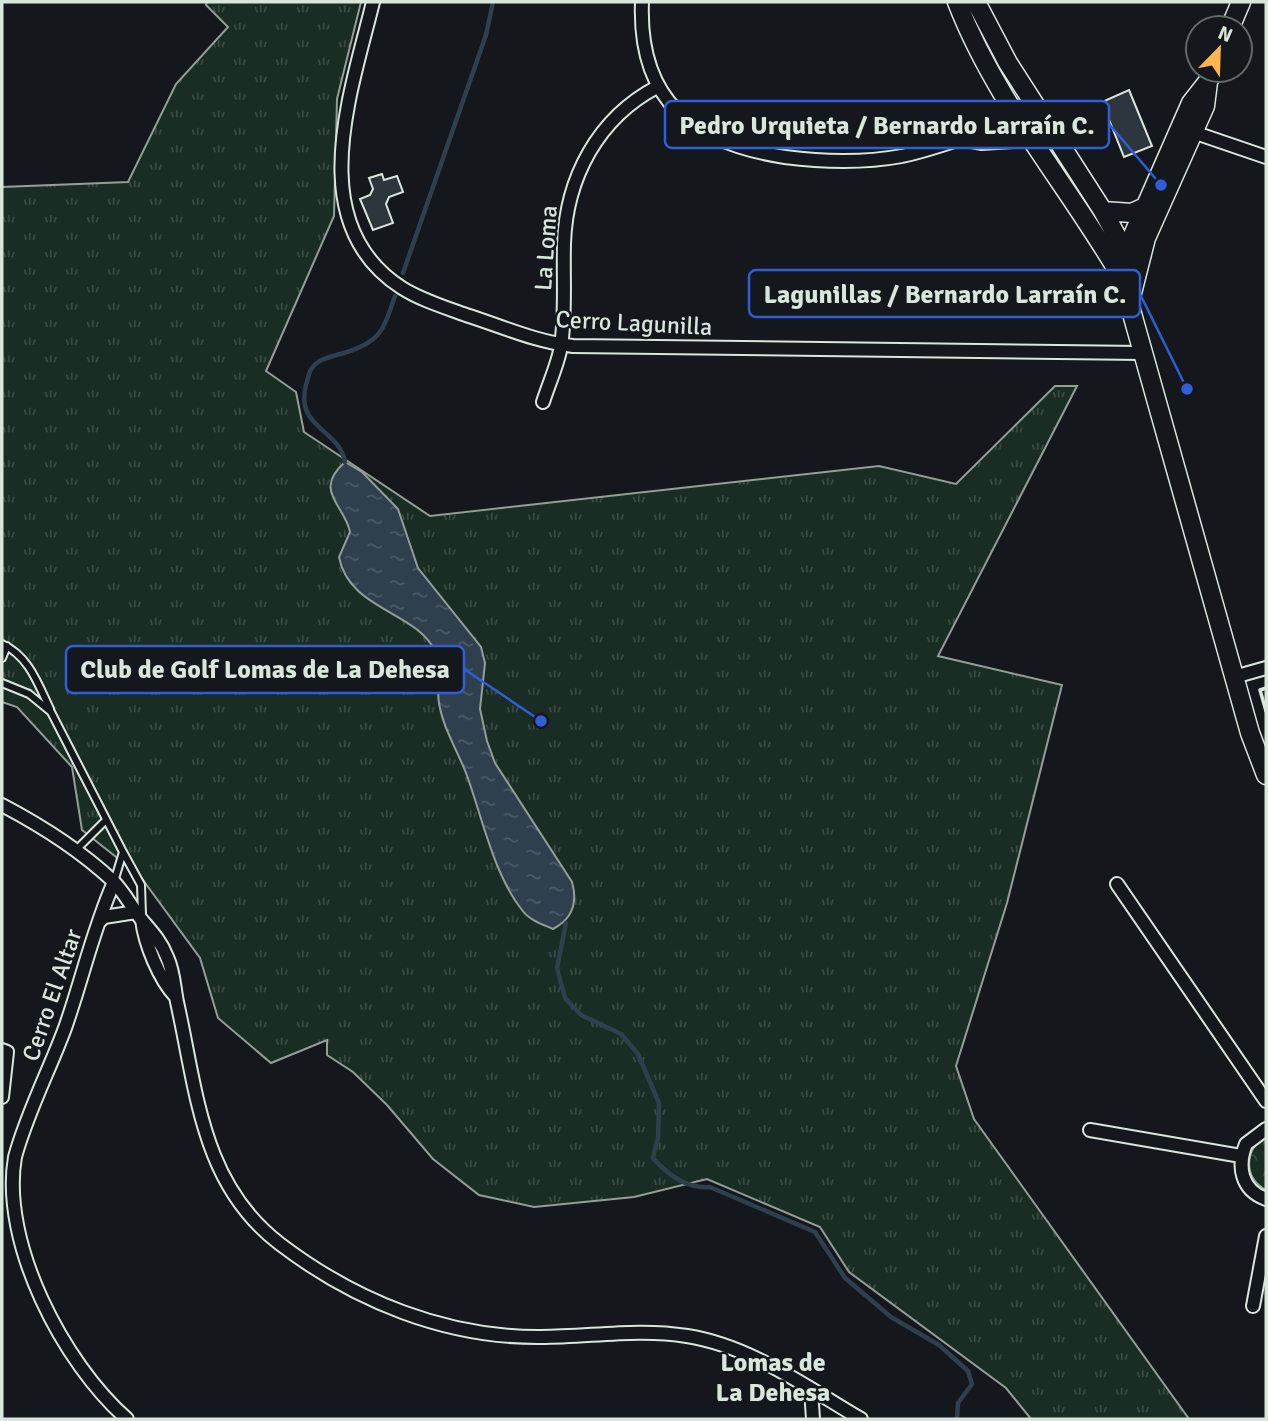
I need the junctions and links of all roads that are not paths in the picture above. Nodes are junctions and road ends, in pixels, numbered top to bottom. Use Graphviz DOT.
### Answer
graph roads {
  1 [pos="373,2"];
  2 [pos="642,2"];
  3 [pos="957,2"];
  4 [pos="976,2"];
  5 [pos="1205,84"];
  6 [pos="657,87"];
  7 [pos="1039,115"];
  8 [pos="1018,120"];
  9 [pos="1188,130"];
  10 [pos="965,140"];
  11 [pos="1032,140"];
  12 [pos="1266,157"];
  13 [pos="1147,206"];
  14 [pos="1103,211"];
  15 [pos="1126,251"];
  16 [pos="1128,291"];
  17 [pos="561,345"];
  18 [pos="1142,353"];
  19 [pos="543,402"];
  20 [pos="4,645"];
  21 [pos="2,658"];
  22 [pos="1266,668"];
  23 [pos="1234,677"];
  24 [pos="2,683"];
  25 [pos="52,714"];
  26 [pos="1266,775"];
  27 [pos="2,806"];
  28 [pos="106,820"];
  29 [pos="76,850"];
  30 [pos="123,852"];
  31 [pos="114,882"];
  32 [pos="1117,884"];
  33 [pos="139,916"];
  34 [pos="100,921"];
  35 [pos="2,1050"];
  36 [pos="2,1097"];
  37 [pos="1266,1101"];
  38 [pos="1266,1129"];
  39 [pos="1090,1130"];
  40 [pos="1241,1156"];
  41 [pos="2,1170"];
  42 [pos="10,1187"];
  43 [pos="1266,1199"];
  44 [pos="1266,1236"];
  45 [pos="1253,1306"];
  46 [pos="811,1390"];
  47 [pos="127,1419"];
  48 [pos="813,1419"];
  49 [pos="861,1419"];
  1 -- 17 [label="street, Cerro Lagunilla"];
  2 -- 6 [label="street"];
  3 -- 8 [label="main road"];
  4 -- 7 [label="main road"];
  5 -- 9 [label="main road"];
  6 -- 10 [label="street"];
  6 -- 17 [label="street, La Loma"];
  7 -- 8 [label="street"];
  7 -- 14 [label="main road"];
  8 -- 10 [label="street"];
  8 -- 11 [label="main road"];
  9 -- 12 [label="street"];
  9 -- 13 [label="main road"];
  9 -- 16 [label="main road"];
  10 -- 11 [label="street"];
  11 -- 16 [label="main road"];
  13 -- 14 [label="main road"];
  13 -- 15 [label="main road"];
  14 -- 15 [label="main road"];
  15 -- 16 [label="main road"];
  16 -- 18 [label="main road"];
  17 -- 18 [label="street, Cerro Lagunilla"];
  17 -- 19 [label="street, La Loma"];
  18 -- 23 [label="main road"];
  20 -- 21 [label="lane"];
  20 -- 25 [label="lane"];
  22 -- 23 [label="street"];
  23 -- 26 [label="main road"];
  24 -- 25 [label="lane"];
  25 -- 28 [label="lane"];
  27 -- 29 [label="street"];
  28 -- 29 [label="lane"];
  28 -- 30 [label="lane"];
  29 -- 31 [label="street"];
  30 -- 31 [label="lane"];
  30 -- 33 [label="lane"];
  31 -- 33 [label="street"];
  31 -- 34 [label="street, Cerro El Altar"];
  32 -- 37 [label="street"];
  33 -- 34 [label="street, Cerro El Altar"];
  33 -- 46 [label="street"];
  34 -- 42 [label="street, Cerro El Altar"];
  35 -- 36 [label="street"];
  38 -- 40 [label="street"];
  39 -- 40 [label="street"];
  40 -- 43 [label="street"];
  41 -- 42 [label="street"];
  42 -- 47 [label="street, Cerro El Altar"];
  44 -- 45 [label="street"];
  46 -- 48 [label="street"];
  46 -- 49 [label="street"];
}
